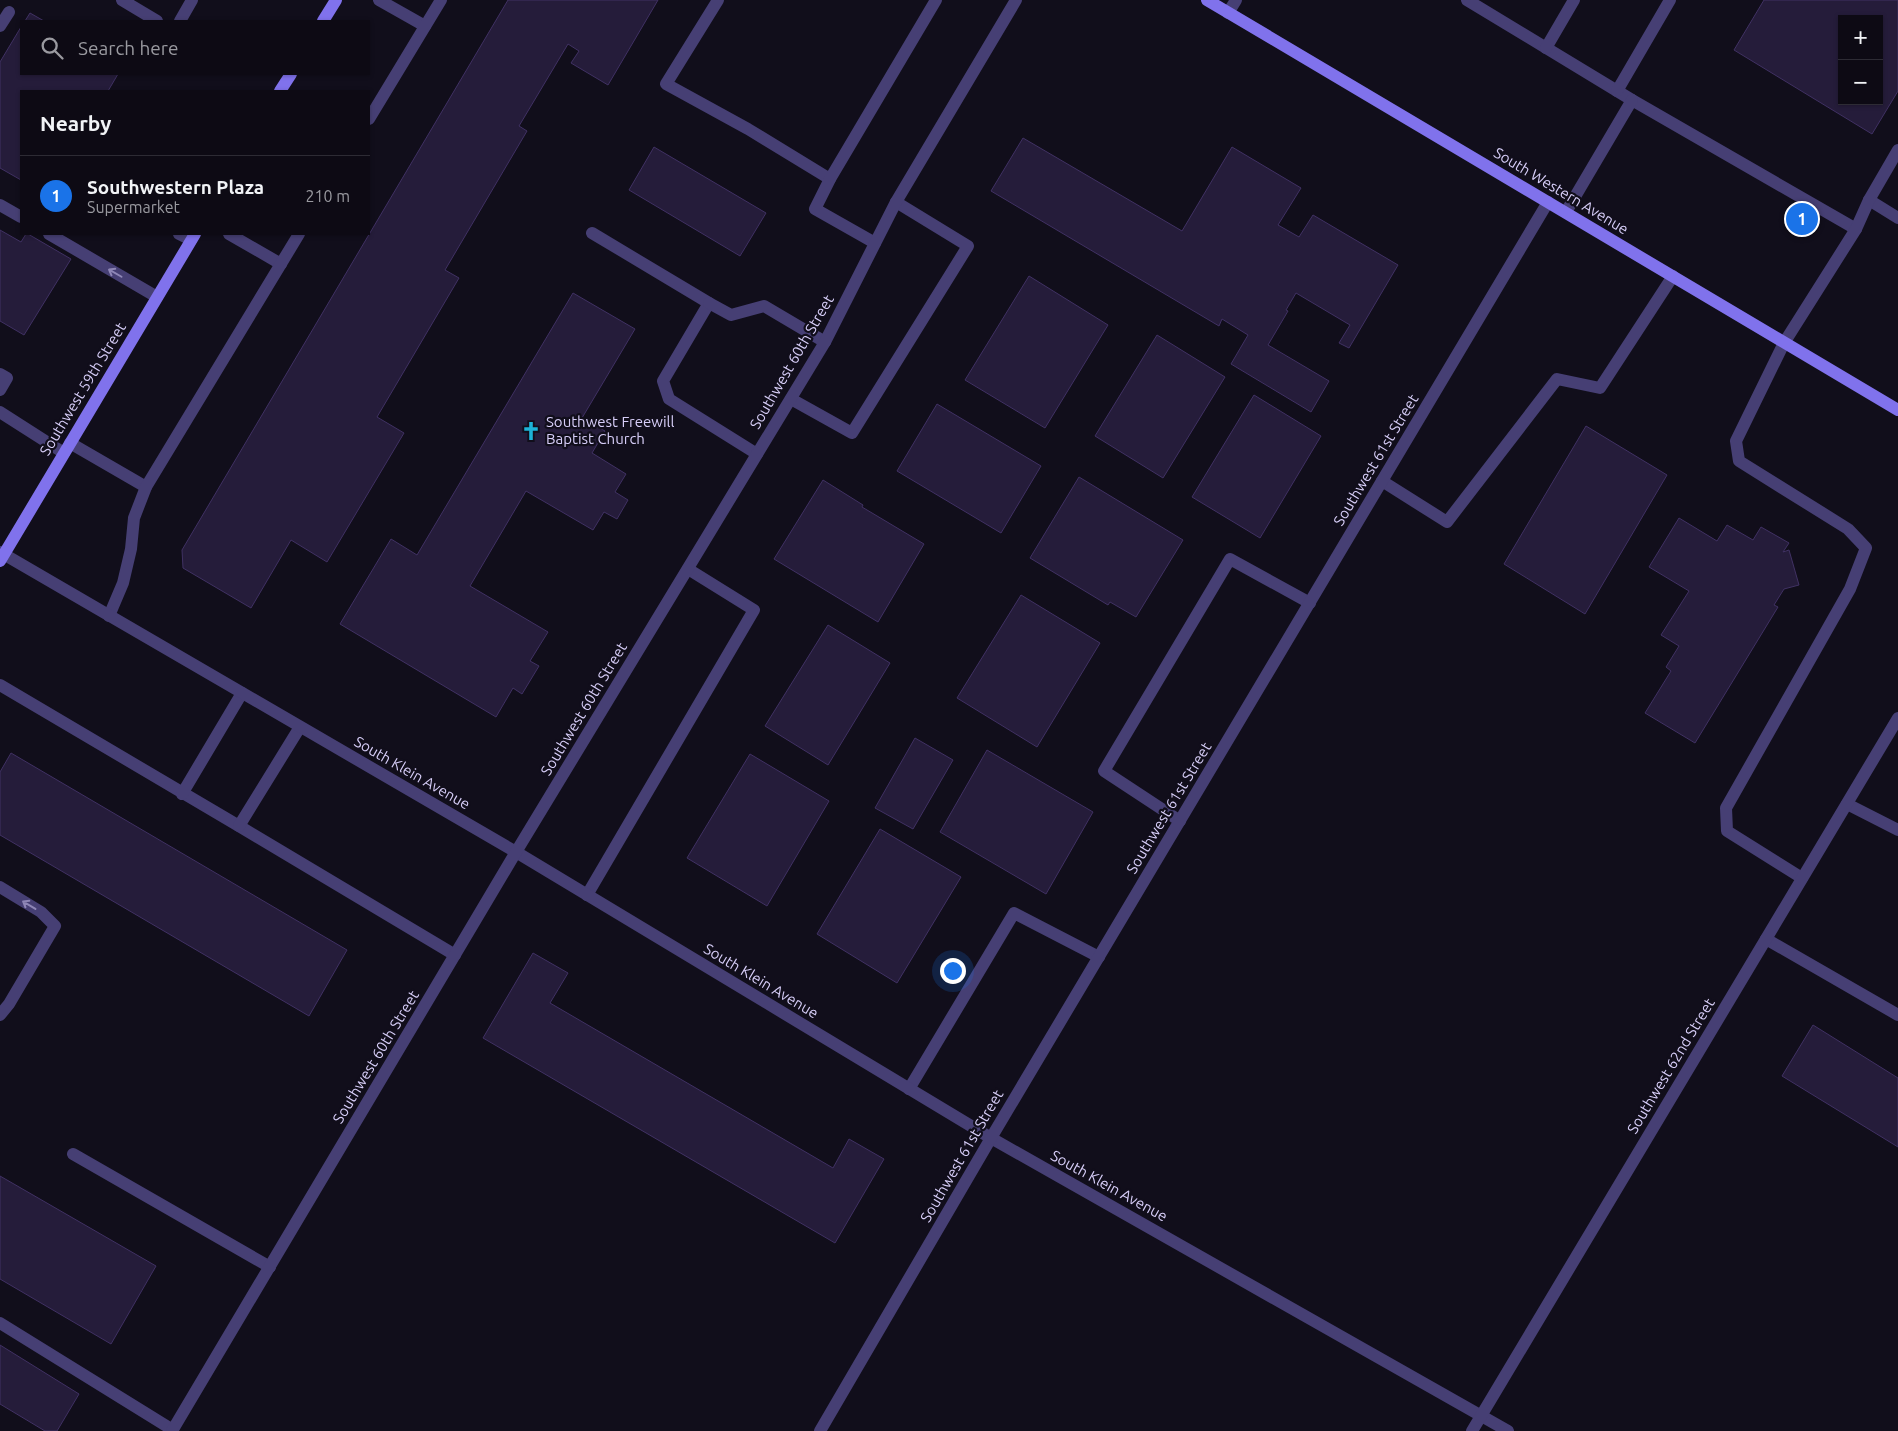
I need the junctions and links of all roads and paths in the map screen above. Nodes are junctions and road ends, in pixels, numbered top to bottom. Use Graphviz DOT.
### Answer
graph roads {
  1 [pos="122,0"];
  2 [pos="192,0"];
  3 [pos="336,0"];
  4 [pos="378,0"];
  5 [pos="440,0"];
  6 [pos="718,0"];
  7 [pos="936,0"];
  8 [pos="1016,0"];
  9 [pos="1207,0"];
  10 [pos="1236,0"];
  11 [pos="1574,0"];
  12 [pos="1670,0"];
  13 [pos="1469,1"];
  14 [pos="9,12"];
  15 [pos="1228,13"];
  16 [pos="155,20"];
  17 [pos="181,20"];
  18 [pos="324,20"];
  19 [pos="0,26"];
  20 [pos="425,26"];
  21 [pos="1546,48"];
  22 [pos="290,75"];
  23 [pos="281,90"];
  24 [pos="1617,91"];
  25 [pos="1632,100"];
  26 [pos="370,117"];
  27 [pos="1898,150"];
  28 [pos="830,179"];
  29 [pos="1869,200"];
  30 [pos="896,202"];
  31 [pos="1548,202"];
  32 [pos="0,204"];
  33 [pos="1566,212"];
  34 [pos="20,216"];
  35 [pos="1898,218"];
  36 [pos="1856,230"];
  37 [pos="592,233"];
  38 [pos="51,235"];
  39 [pos="231,235"];
  40 [pos="298,235"];
  41 [pos="193,237"];
  42 [pos="875,243"];
  43 [pos="281,264"];
  44 [pos="1673,276"];
  45 [pos="157,297"];
  46 [pos="708,304"];
  47 [pos="825,342"];
  48 [pos="1784,343"];
  49 [pos="0,374"];
  50 [pos="0,390"];
  51 [pos="791,399"];
  52 [pos="1898,410"];
  53 [pos="0,412"];
  54 [pos="67,448"];
  55 [pos="757,454"];
  56 [pos="1382,481"];
  57 [pos="146,487"];
  58 [pos="1,556"];
  59 [pos="688,569"];
  60 [pos="1310,603"];
  61 [pos="109,616"];
  62 [pos="0,685"];
  63 [pos="242,694"];
  64 [pos="1898,718"];
  65 [pos="300,727"];
  66 [pos="182,794"];
  67 [pos="1847,804"];
  68 [pos="1180,821"];
  69 [pos="239,826"];
  70 [pos="1898,830"];
  71 [pos="516,852"];
  72 [pos="1802,878"];
  73 [pos="0,887"];
  74 [pos="587,895"];
  75 [pos="1766,939"];
  76 [pos="455,955"];
  77 [pos="1099,957"];
  78 [pos="1898,1014"];
  79 [pos="0,1015"];
  80 [pos="909,1089"];
  81 [pos="991,1138"];
  82 [pos="73,1154"];
  83 [pos="270,1267"];
  84 [pos="0,1323"];
  85 [pos="1482,1415"];
  86 [pos="172,1430"];
  87 [pos="820,1431"];
  88 [pos="1472,1431"];
  89 [pos="1508,1431"];
  1 -- 16 [label="street"];
  2 -- 17 [label="street"];
  3 -- 18 [label="main road"];
  4 -- 20 [label="street"];
  5 -- 20 [label="street"];
  6 -- 28 [label="street"];
  7 -- 28 [label="street"];
  8 -- 30 [label="street, Southwest 60th Street"];
  9 -- 15 [label="main road, South Western Avenue"];
  10 -- 15 [label="street"];
  11 -- 21 [label="street"];
  12 -- 24 [label="street"];
  13 -- 21 [label="street"];
  14 -- 19 [label="street"];
  15 -- 31 [label="main road, South Western Avenue"];
  20 -- 26 [label="street"];
  21 -- 24 [label="street"];
  22 -- 23 [label="main road"];
  24 -- 25 [label="street"];
  25 -- 33 [label="street"];
  25 -- 36 [label="street"];
  27 -- 29 [label="street"];
  28 -- 42 [label="street"];
  29 -- 35 [label="street"];
  29 -- 36 [label="street"];
  30 -- 42 [label="street, Southwest 60th Street"];
  30 -- 51 [label="street"];
  31 -- 33 [label="main road, South Western Avenue"];
  31 -- 56 [label="street, Southwest 61st Street"];
  32 -- 34 [label="street"];
  33 -- 44 [label="main road, South Western Avenue"];
  36 -- 48 [label="street"];
  37 -- 46 [label="street"];
  45 -- 38 [label="street, one-way"];
  39 -- 43 [label="street"];
  40 -- 43 [label="street"];
  41 -- 45 [label="main road, Southwest 59th Street"];
  42 -- 47 [label="street, Southwest 60th Street"];
  43 -- 57 [label="street"];
  44 -- 48 [label="main road, South Western Avenue"];
  44 -- 56 [label="street"];
  45 -- 54 [label="main road, Southwest 59th Street"];
  46 -- 47 [label="street"];
  46 -- 55 [label="street"];
  47 -- 51 [label="street, Southwest 60th Street"];
  48 -- 52 [label="main road, South Western Avenue"];
  48 -- 72 [label="street"];
  49 -- 50 [label="street"];
  51 -- 55 [label="street, Southwest 60th Street"];
  53 -- 54 [label="street"];
  54 -- 57 [label="street"];
  54 -- 58 [label="main road, Southwest 59th Street"];
  55 -- 59 [label="street, Southwest 60th Street"];
  56 -- 60 [label="street, Southwest 61st Street"];
  57 -- 61 [label="street"];
  58 -- 61 [label="street, South Klein Avenue"];
  59 -- 71 [label="street, Southwest 60th Street"];
  59 -- 74 [label="street"];
  60 -- 68 [label="street, Southwest 61st Street"];
  60 -- 68 [label="street"];
  61 -- 63 [label="street, South Klein Avenue"];
  62 -- 66 [label="street"];
  63 -- 65 [label="street, South Klein Avenue"];
  63 -- 66 [label="street"];
  64 -- 67 [label="street, Southwest 62nd Street"];
  65 -- 69 [label="street"];
  65 -- 71 [label="street, South Klein Avenue"];
  66 -- 69 [label="street"];
  67 -- 70 [label="street"];
  67 -- 72 [label="street, Southwest 62nd Street"];
  68 -- 77 [label="street, Southwest 61st Street"];
  69 -- 76 [label="street"];
  71 -- 74 [label="street, South Klein Avenue"];
  71 -- 76 [label="street, Southwest 60th Street"];
  72 -- 75 [label="street, Southwest 62nd Street"];
  79 -- 73 [label="street, one-way"];
  74 -- 80 [label="street, South Klein Avenue"];
  75 -- 78 [label="street"];
  75 -- 85 [label="street, Southwest 62nd Street"];
  76 -- 83 [label="street, Southwest 60th Street"];
  77 -- 80 [label="street"];
  77 -- 81 [label="street, Southwest 61st Street"];
  80 -- 81 [label="street, South Klein Avenue"];
  81 -- 85 [label="street, South Klein Avenue"];
  81 -- 87 [label="street, Southwest 61st Street"];
  82 -- 83 [label="street"];
  83 -- 86 [label="street, Southwest 60th Street"];
  84 -- 86 [label="street"];
  85 -- 88 [label="street, Southwest 62nd Street"];
  85 -- 89 [label="street, South Klein Avenue"];
}
